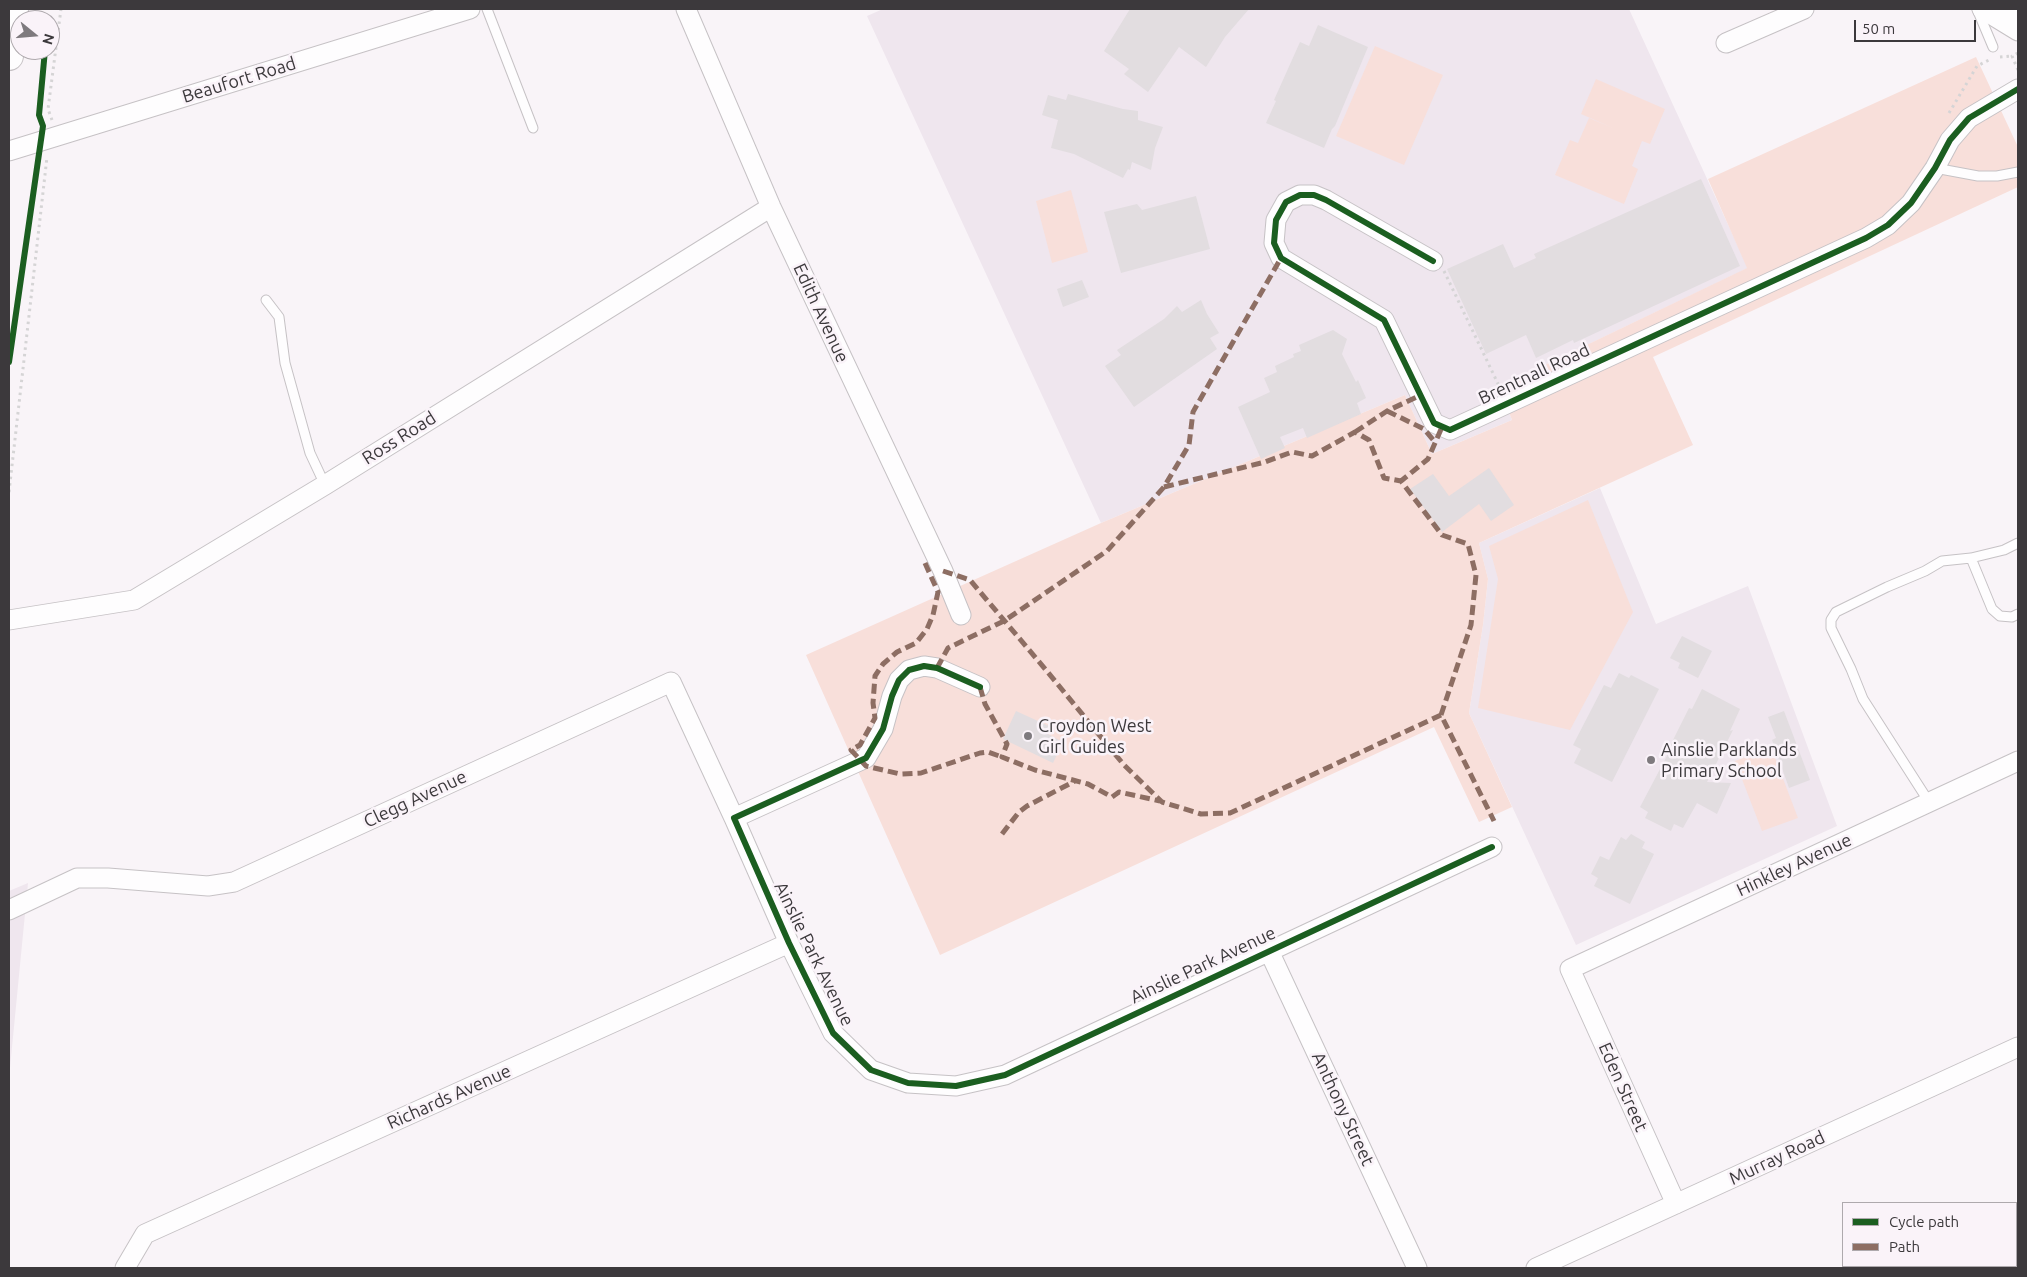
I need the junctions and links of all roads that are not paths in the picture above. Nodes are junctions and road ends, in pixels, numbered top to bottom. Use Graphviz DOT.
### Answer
graph roads {
  1 [pos="14,9"];
  2 [pos="470,9"];
  3 [pos="487,9"];
  4 [pos="686,9"];
  5 [pos="1804,9"];
  6 [pos="1977,9"];
  7 [pos="1982,9"];
  8 [pos="2014,9"];
  9 [pos="2018,18"];
  10 [pos="2018,31"];
  11 [pos="1726,43"];
  12 [pos="1993,47"];
  13 [pos="9,56"];
  14 [pos="2018,89"];
  15 [pos="533,128"];
  16 [pos="9,151"];
  17 [pos="1935,168"];
  18 [pos="2018,172"];
  19 [pos="771,207"];
  20 [pos="1433,261"];
  21 [pos="266,300"];
  22 [pos="325,485"];
  23 [pos="2018,543"];
  24 [pos="1971,558"];
  25 [pos="2018,614"];
  26 [pos="961,615"];
  27 [pos="9,620"];
  28 [pos="980,686"];
  29 [pos="2018,761"];
  30 [pos="1929,802"];
  31 [pos="734,818"];
  32 [pos="1492,847"];
  33 [pos="9,910"];
  34 [pos="789,943"];
  35 [pos="1269,951"];
  36 [pos="1570,969"];
  37 [pos="2018,1047"];
  38 [pos="1676,1204"];
  39 [pos="125,1268"];
  40 [pos="1417,1268"];
  41 [pos="1536,1268"];
  1 -- 13 [label="main road"];
  2 -- 16 [label="street, Beaufort Road"];
  3 -- 15 [label="lane"];
  4 -- 19 [label="street, Edith Avenue"];
  5 -- 11 [label="street"];
  6 -- 12 [label="lane"];
  7 -- 10 [label="street"];
  8 -- 9 [label="main road"];
  14 -- 17 [label="street, Brentnall Road"];
  17 -- 18 [label="lane"];
  17 -- 20 [label="street, Brentnall Road"];
  19 -- 22 [label="street, Ross Road"];
  19 -- 26 [label="street, Edith Avenue"];
  21 -- 22 [label="lane"];
  22 -- 27 [label="street, Ross Road"];
  23 -- 24 [label="lane"];
  24 -- 25 [label="lane"];
  24 -- 30 [label="lane"];
  28 -- 31 [label="street"];
  29 -- 30 [label="street, Hinkley Avenue"];
  30 -- 36 [label="street, Hinkley Avenue"];
  31 -- 33 [label="street, Clegg Avenue"];
  31 -- 34 [label="street, Ainslie Park Avenue"];
  32 -- 35 [label="street, Ainslie Park Avenue"];
  34 -- 35 [label="street, Ainslie Park Avenue"];
  34 -- 39 [label="street, Richards Avenue"];
  35 -- 40 [label="street, Anthony Street"];
  36 -- 38 [label="street, Eden Street"];
  37 -- 38 [label="street, Murray Road"];
  38 -- 41 [label="street, Murray Road"];
}
